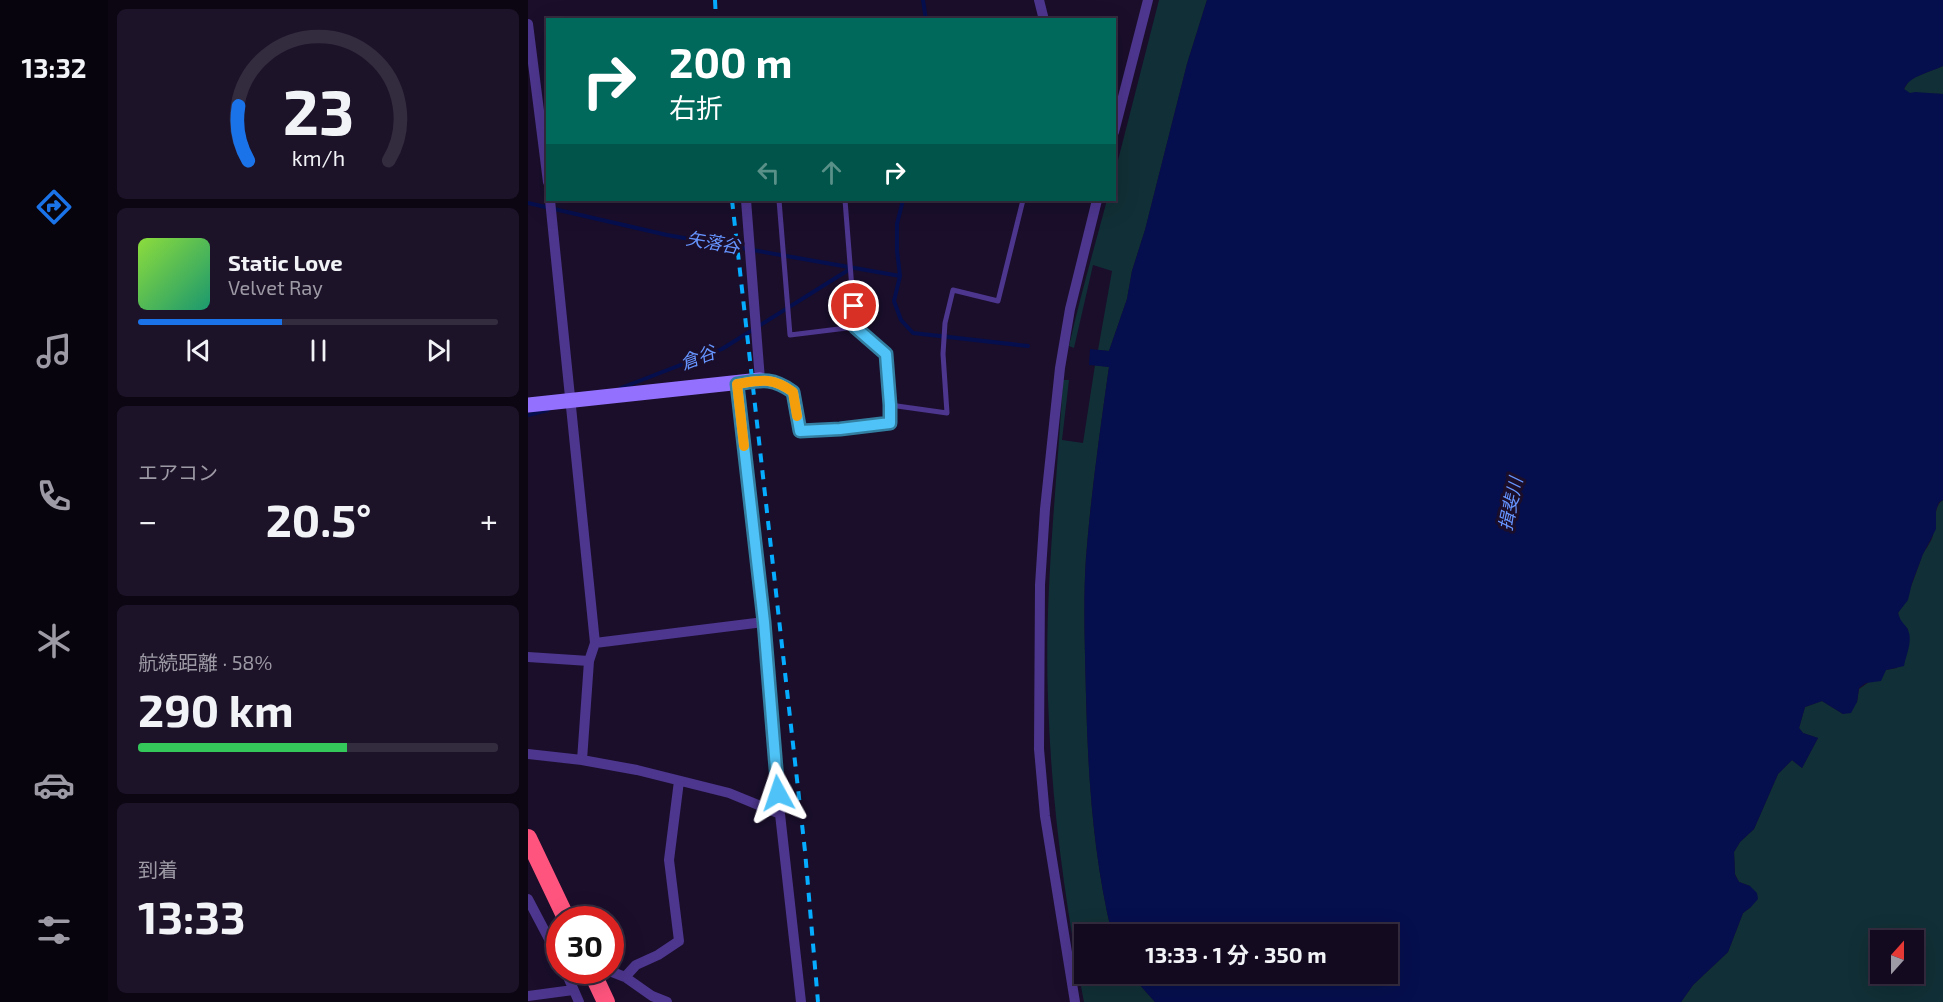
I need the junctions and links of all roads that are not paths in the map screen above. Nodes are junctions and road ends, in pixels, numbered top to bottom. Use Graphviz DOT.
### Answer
graph roads {
  1 [pos="1040,0"];
  2 [pos="1148,0"];
  3 [pos="1044,18"];
  4 [pos="528,24"];
  5 [pos="1116,124"];
  6 [pos="546,166"];
  7 [pos="550,201"];
  8 [pos="746,201"];
  9 [pos="779,201"];
  10 [pos="845,201"];
  11 [pos="1023,201"];
  12 [pos="1097,201"];
  13 [pos="855,327"];
  14 [pos="760,380"];
  15 [pos="737,384"];
  16 [pos="570,400"];
  17 [pos="528,405"];
  18 [pos="890,405"];
  19 [pos="764,622"];
  20 [pos="595,643"];
  21 [pos="528,657"];
  22 [pos="589,661"];
  23 [pos="528,754"];
  24 [pos="582,760"];
  25 [pos="679,781"];
  26 [pos="780,814"];
  27 [pos="528,838"];
  28 [pos="528,899"];
  29 [pos="560,906"];
  30 [pos="546,933"];
  31 [pos="625,977"];
  32 [pos="571,984"];
  33 [pos="598,984"];
  34 [pos="573,990"];
  35 [pos="528,996"];
  36 [pos="579,1002"];
  37 [pos="606,1002"];
  38 [pos="667,1002"];
  39 [pos="801,1002"];
  40 [pos="1075,1002"];
  1 -- 3 [label="street"];
  2 -- 5 [label="street"];
  4 -- 6 [label="street"];
  7 -- 16 [label="street"];
  8 -- 14 [label="street"];
  9 -- 13 [label="lane"];
  10 -- 13 [label="lane"];
  11 -- 18 [label="lane"];
  12 -- 40 [label="street"];
  13 -- 18 [label="lane"];
  14 -- 15 [label="street"];
  14 -- 18 [label="lane"];
  15 -- 16 [label="street"];
  15 -- 19 [label="street"];
  16 -- 17 [label="street"];
  16 -- 20 [label="street"];
  19 -- 20 [label="street"];
  19 -- 26 [label="street"];
  20 -- 22 [label="street"];
  21 -- 22 [label="street"];
  22 -- 24 [label="street"];
  23 -- 24 [label="street"];
  24 -- 25 [label="street"];
  25 -- 26 [label="street"];
  25 -- 31 [label="street"];
  26 -- 39 [label="street"];
  27 -- 29 [label="highway"];
  28 -- 30 [label="street"];
  31 -- 38 [label="street"];
  32 -- 34 [label="street"];
  33 -- 37 [label="highway"];
  34 -- 35 [label="street"];
  34 -- 36 [label="street"];
}
